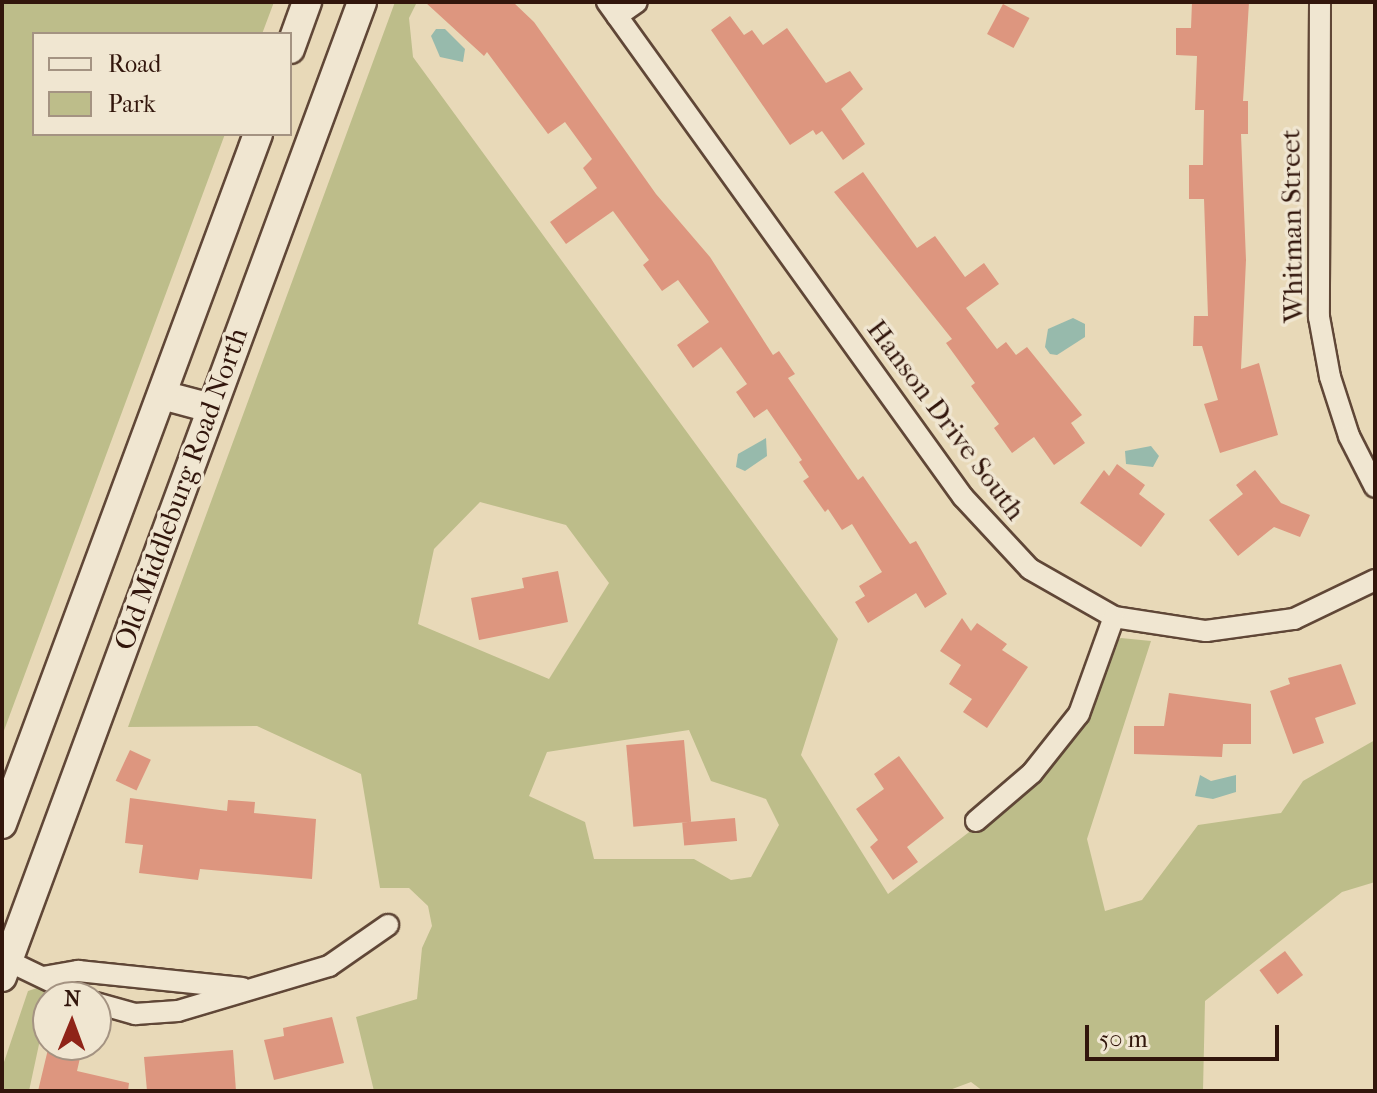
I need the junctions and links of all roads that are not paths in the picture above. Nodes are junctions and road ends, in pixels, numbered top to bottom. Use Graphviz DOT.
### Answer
graph roads {
  1 [pos="307,2"];
  2 [pos="362,2"];
  3 [pos="637,2"];
  4 [pos="1320,2"];
  5 [pos="612,9"];
  6 [pos="292,43"];
  7 [pos="257,136"];
  8 [pos="162,395"];
  9 [pos="211,408"];
  10 [pos="1375,487"];
  11 [pos="1375,580"];
  12 [pos="1114,617"];
  13 [pos="976,821"];
  14 [pos="2,824"];
  15 [pos="388,925"];
  16 [pos="4,965"];
  17 [pos="43,977"];
  18 [pos="51,981"];
  19 [pos="252,989"];
  20 [pos="112,1008"];
  1 -- 6 [label="main road"];
  2 -- 9 [label="main road, Old Middleburg Road North"];
  3 -- 5 [label="street"];
  4 -- 10 [label="street, Whitman Street"];
  5 -- 12 [label="street, Hanson Drive South"];
  7 -- 8 [label="main road, Old Middleburg Road North"];
  8 -- 9 [label="main road"];
  8 -- 14 [label="main road, Old Middleburg Road North"];
  9 -- 16 [label="main road, Old Middleburg Road North"];
  11 -- 12 [label="street, Hanson Drive South"];
  12 -- 13 [label="street"];
  15 -- 19 [label="street"];
  16 -- 17 [label="street"];
  17 -- 18 [label="street"];
  17 -- 19 [label="street"];
  19 -- 20 [label="street"];
}
